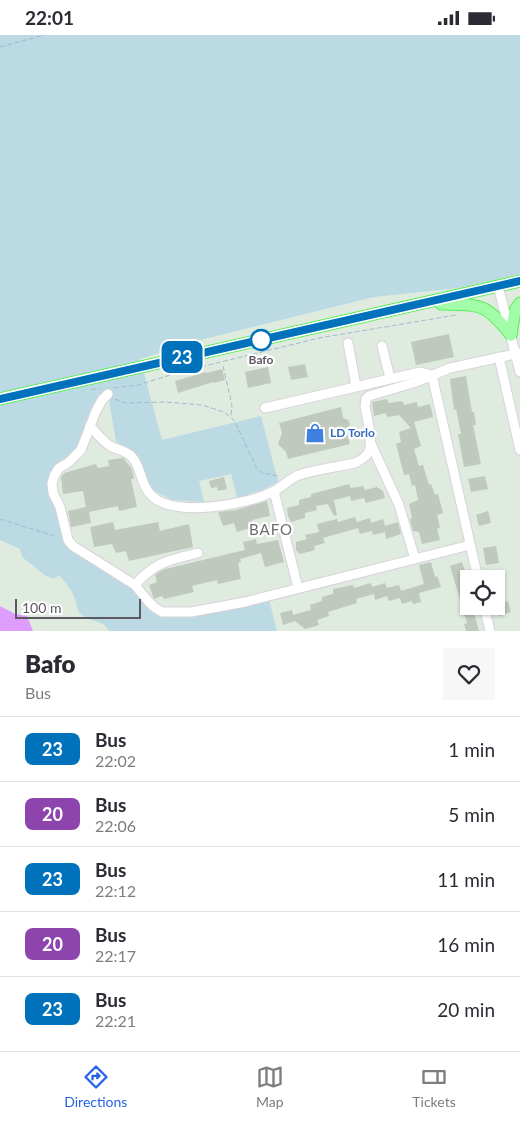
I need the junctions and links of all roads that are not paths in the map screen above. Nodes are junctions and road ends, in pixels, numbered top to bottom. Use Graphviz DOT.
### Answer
graph roads {
  1 [pos="520,281"];
  2 [pos="498,286"];
  3 [pos="424,303"];
  4 [pos="520,303"];
  5 [pos="511,335"];
  6 [pos="348,343"];
  7 [pos="382,346"];
  8 [pos="518,353"];
  9 [pos="500,357"];
  10 [pos="520,372"];
  11 [pos="432,375"];
  12 [pos="390,378"];
  13 [pos="356,387"];
  14 [pos="105,390"];
  15 [pos="0,399"];
  16 [pos="265,407"];
  17 [pos="90,426"];
  18 [pos="371,443"];
  19 [pos="520,449"];
  20 [pos="274,491"];
  21 [pos="470,545"];
  22 [pos="198,553"];
  23 [pos="416,559"];
  24 [pos="476,570"];
  25 [pos="135,585"];
  26 [pos="298,588"];
  27 [pos="486,615"];
  28 [pos="490,631"];
  1 -- 2 [label="main road"];
  2 -- 3 [label="main road"];
  2 -- 5 [label="street"];
  3 -- 5 [label="main road"];
  3 -- 15 [label="main road"];
  4 -- 5 [label="main road"];
  5 -- 8 [label="street"];
  6 -- 13 [label="street"];
  7 -- 12 [label="street"];
  8 -- 9 [label="street"];
  8 -- 10 [label="street"];
  9 -- 11 [label="street"];
  9 -- 19 [label="street"];
  11 -- 12 [label="street"];
  11 -- 18 [label="street"];
  11 -- 21 [label="street"];
  12 -- 13 [label="street"];
  13 -- 16 [label="street"];
  14 -- 17 [label="street"];
  17 -- 20 [label="street"];
  17 -- 25 [label="street"];
  18 -- 20 [label="street"];
  18 -- 23 [label="street"];
  20 -- 26 [label="street"];
  21 -- 23 [label="street"];
  21 -- 24 [label="street"];
  22 -- 25 [label="street"];
  23 -- 26 [label="street"];
  25 -- 26 [label="street"];
  27 -- 28 [label="street"];
}
